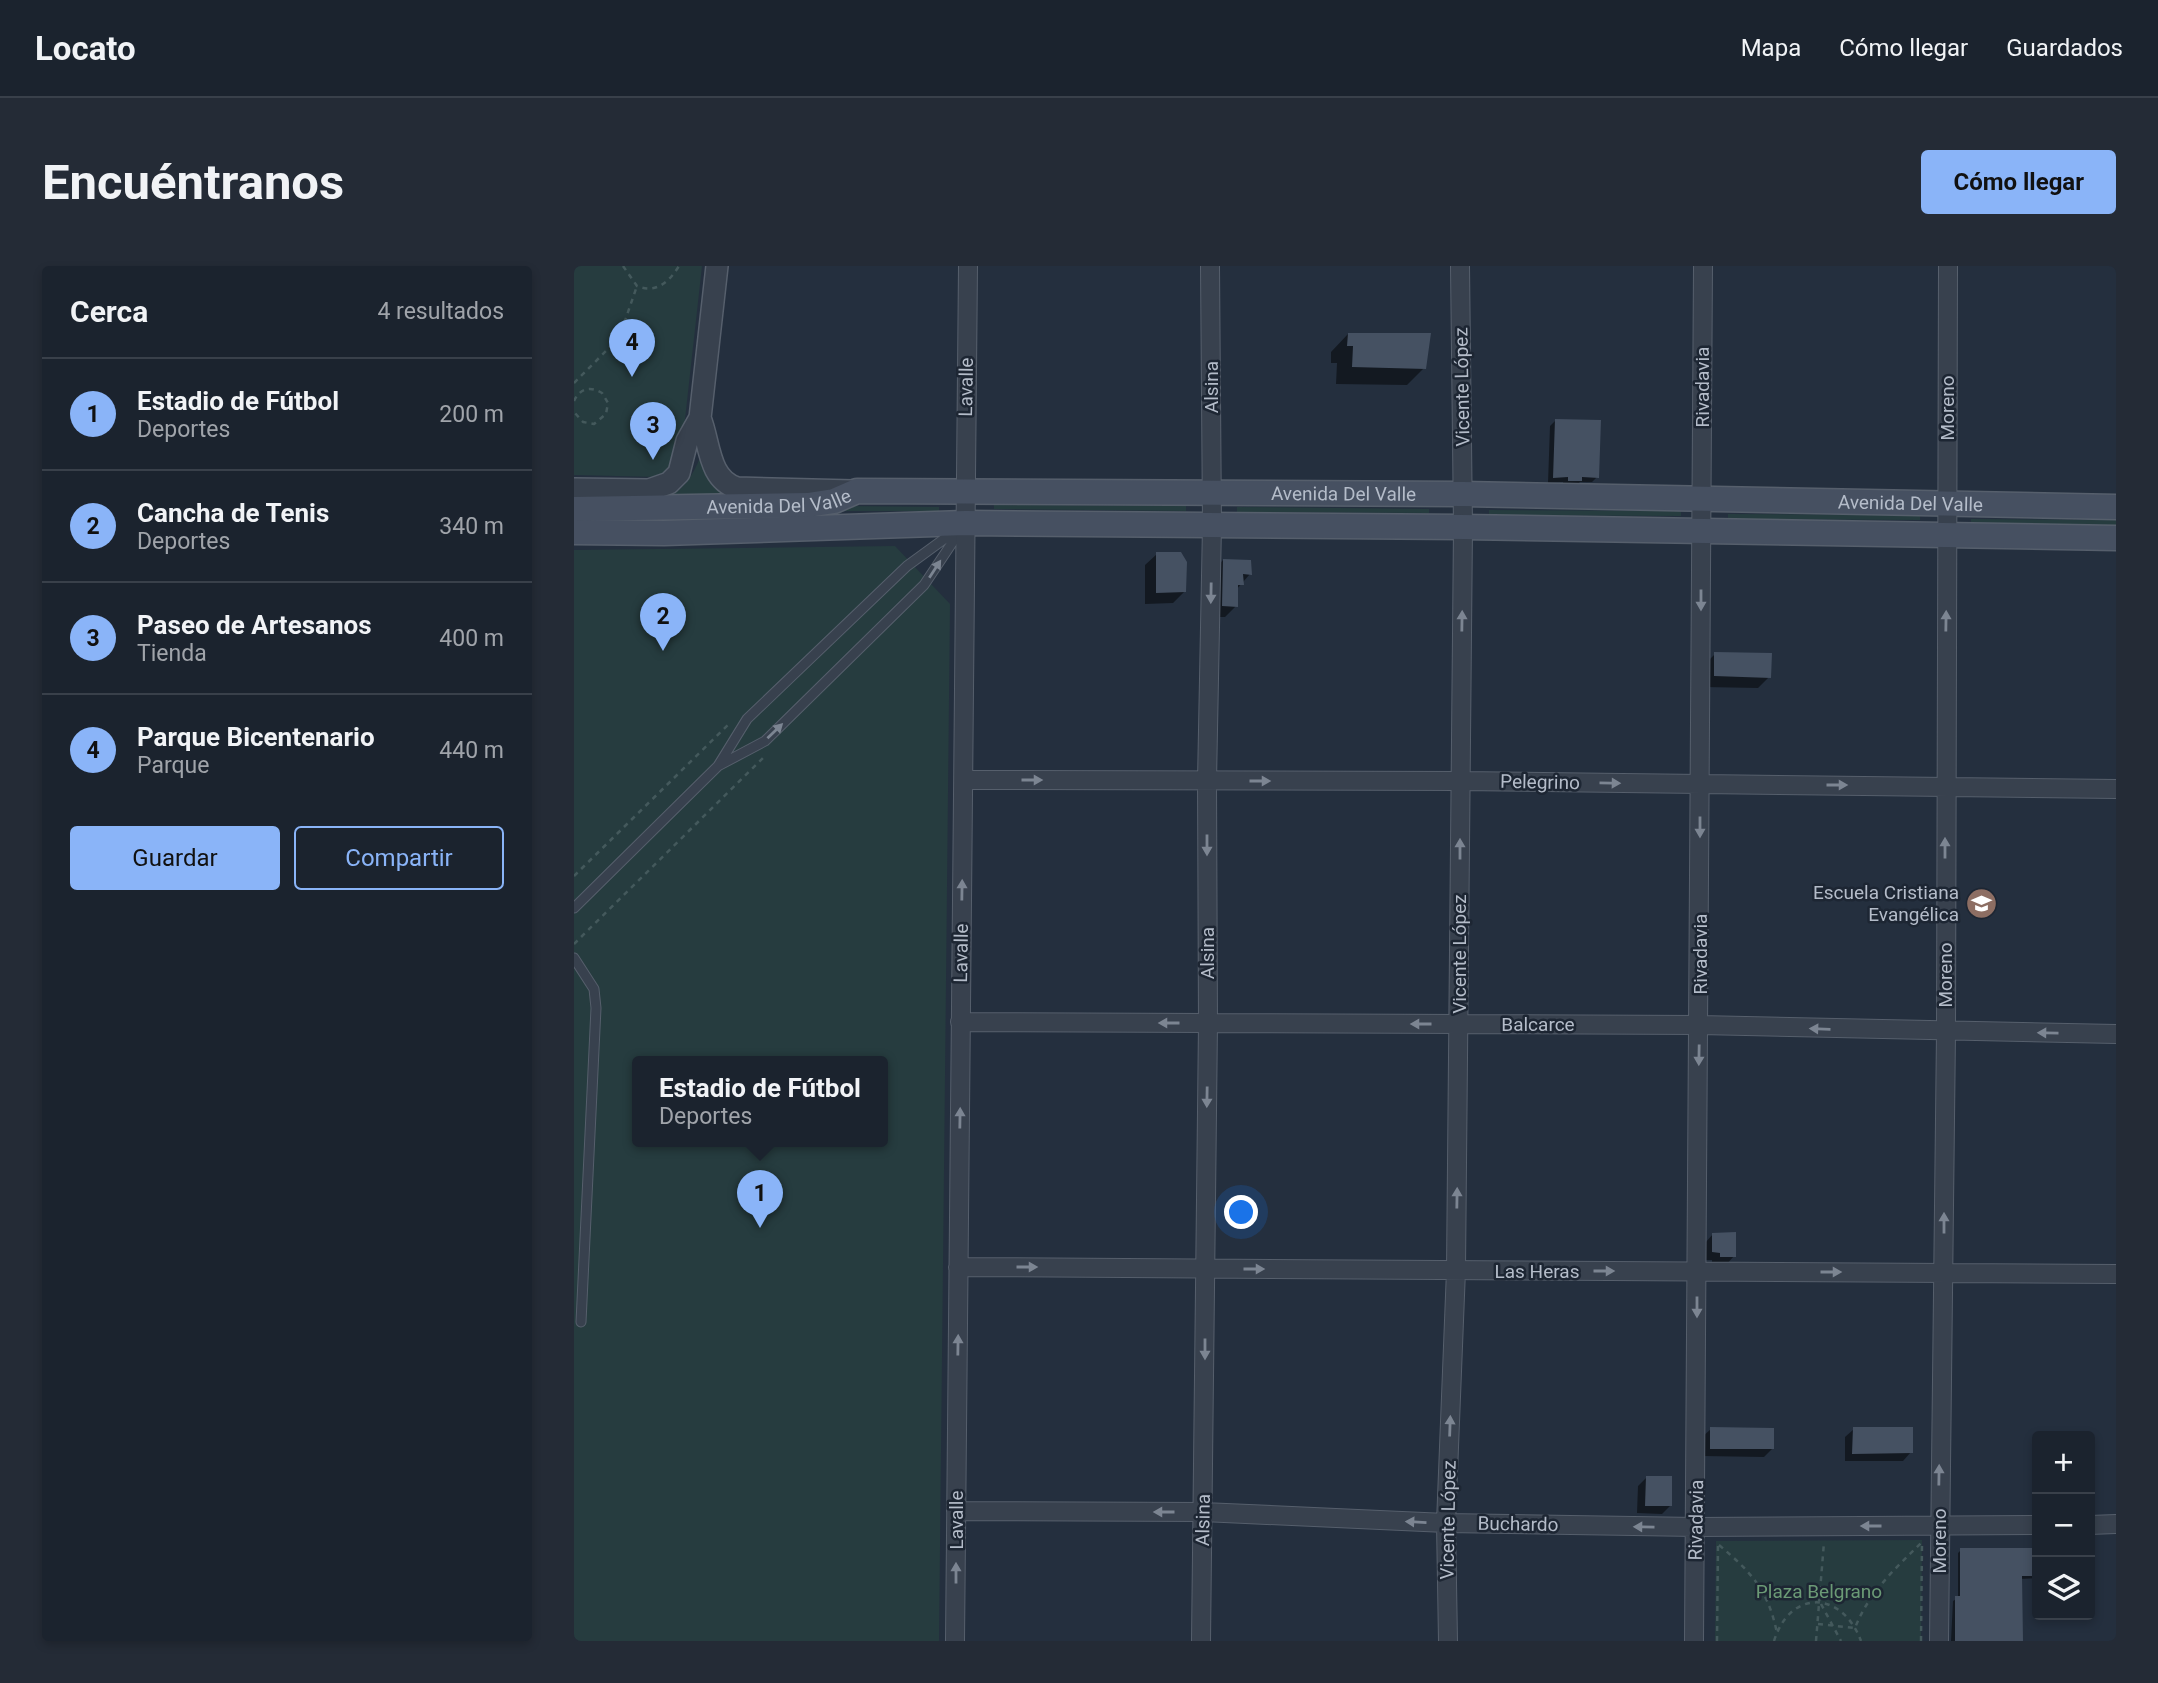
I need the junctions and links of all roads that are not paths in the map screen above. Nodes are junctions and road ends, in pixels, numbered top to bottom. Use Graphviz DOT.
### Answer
graph roads {
  1 [pos="717,266"];
  2 [pos="968,266"];
  3 [pos="1210,266"];
  4 [pos="1460,266"];
  5 [pos="1703,266"];
  6 [pos="1948,266"];
  7 [pos="701,418"];
  8 [pos="574,489"];
  9 [pos="857,491"];
  10 [pos="965,491"];
  11 [pos="1212,493"];
  12 [pos="1463,494"];
  13 [pos="1702,499"];
  14 [pos="1947,502"];
  15 [pos="2116,508"];
  16 [pos="574,509"];
  17 [pos="965,523"];
  18 [pos="1212,525"];
  19 [pos="1463,527"];
  20 [pos="1701,531"];
  21 [pos="574,532"];
  22 [pos="1947,533"];
  23 [pos="2116,538"];
  24 [pos="718,766"];
  25 [pos="964,780"];
  26 [pos="1207,781"];
  27 [pos="1460,781"];
  28 [pos="1700,784"];
  29 [pos="1945,786"];
  30 [pos="2116,789"];
  31 [pos="574,908"];
  32 [pos="574,958"];
  33 [pos="960,1022"];
  34 [pos="1208,1023"];
  35 [pos="1458,1024"];
  36 [pos="1700,1025"];
  37 [pos="1946,1032"];
  38 [pos="2116,1034"];
  39 [pos="958,1267"];
  40 [pos="1205,1268"];
  41 [pos="1456,1270"];
  42 [pos="1697,1272"];
  43 [pos="1944,1273"];
  44 [pos="2116,1274"];
  45 [pos="581,1322"];
  46 [pos="956,1511"];
  47 [pos="1203,1512"];
  48 [pos="1446,1523"];
  49 [pos="2116,1524"];
  50 [pos="2032,1525"];
  51 [pos="2095,1525"];
  52 [pos="1938,1526"];
  53 [pos="1696,1527"];
  54 [pos="955,1641"];
  55 [pos="1201,1641"];
  56 [pos="1448,1641"];
  57 [pos="1694,1641"];
  58 [pos="1939,1641"];
  1 -- 7 [label="street"];
  2 -- 10 [label="street, Lavalle"];
  3 -- 11 [label="street, Alsina"];
  4 -- 12 [label="street, Vicente López"];
  5 -- 13 [label="street, Rivadavia"];
  6 -- 14 [label="street, Moreno"];
  7 -- 8 [label="street"];
  7 -- 9 [label="street"];
  9 -- 10 [label="main road, Avenida Del Valle"];
  9 -- 16 [label="main road, Avenida Del Valle"];
  10 -- 11 [label="main road, Avenida Del Valle"];
  10 -- 17 [label="street, Lavalle"];
  11 -- 12 [label="main road, Avenida Del Valle"];
  11 -- 18 [label="street, Alsina"];
  12 -- 13 [label="main road, Avenida Del Valle"];
  12 -- 19 [label="street, Vicente López"];
  13 -- 14 [label="main road, Avenida Del Valle"];
  13 -- 20 [label="street, Rivadavia"];
  14 -- 15 [label="main road, Avenida Del Valle"];
  14 -- 22 [label="street, Moreno"];
  17 -- 18 [label="main road, Avenida Del Valle"];
  17 -- 21 [label="main road, Avenida Del Valle"];
  17 -- 24 [label="lane"];
  24 -- 17 [label="lane, one-way"];
  17 -- 25 [label="street, Lavalle"];
  18 -- 19 [label="main road, Avenida Del Valle"];
  18 -- 26 [label="street, Alsina, one-way"];
  19 -- 20 [label="main road, Avenida Del Valle"];
  27 -- 19 [label="street, Vicente López, one-way"];
  20 -- 22 [label="main road, Avenida Del Valle"];
  20 -- 28 [label="street, Rivadavia, one-way"];
  22 -- 23 [label="main road, Avenida Del Valle"];
  29 -- 22 [label="street, Moreno, one-way"];
  24 -- 31 [label="lane"];
  25 -- 26 [label="street, Pelegrino, one-way"];
  33 -- 25 [label="street, Lavalle, one-way"];
  26 -- 27 [label="street, Pelegrino, one-way"];
  26 -- 34 [label="street, Alsina, one-way"];
  27 -- 28 [label="street, Pelegrino, one-way"];
  35 -- 27 [label="street, Vicente López, one-way"];
  28 -- 29 [label="street, Pelegrino, one-way"];
  28 -- 36 [label="street, Rivadavia, one-way"];
  29 -- 30 [label="street, Pelegrino"];
  37 -- 29 [label="street, Moreno, one-way"];
  32 -- 45 [label="lane"];
  34 -- 33 [label="street, Balcarce, one-way"];
  39 -- 33 [label="street, Lavalle, one-way"];
  35 -- 34 [label="street, Balcarce, one-way"];
  34 -- 40 [label="street, Alsina, one-way"];
  35 -- 36 [label="street, Balcarce"];
  41 -- 35 [label="street, Vicente López, one-way"];
  37 -- 36 [label="street, Balcarce, one-way"];
  36 -- 42 [label="street, Rivadavia, one-way"];
  38 -- 37 [label="street, Balcarce, one-way"];
  43 -- 37 [label="street, Moreno, one-way"];
  39 -- 40 [label="street, Las Heras, one-way"];
  46 -- 39 [label="street, Lavalle, one-way"];
  40 -- 41 [label="street, Las Heras, one-way"];
  40 -- 47 [label="street, Alsina, one-way"];
  41 -- 42 [label="street, Las Heras, one-way"];
  48 -- 41 [label="street, Vicente López, one-way"];
  42 -- 43 [label="street, Las Heras, one-way"];
  42 -- 53 [label="street, Rivadavia, one-way"];
  43 -- 44 [label="street, Las Heras"];
  52 -- 43 [label="street, Moreno, one-way"];
  47 -- 46 [label="street, Buchardo, one-way"];
  54 -- 46 [label="street, Lavalle, one-way"];
  48 -- 47 [label="street, Buchardo, one-way"];
  47 -- 55 [label="street, Alsina"];
  53 -- 48 [label="street, Buchardo, one-way"];
  48 -- 56 [label="street, Vicente López"];
  49 -- 51 [label="street"];
  50 -- 52 [label="street, Buchardo"];
  52 -- 53 [label="street, Buchardo, one-way"];
  52 -- 58 [label="street, Moreno"];
  53 -- 57 [label="street, Rivadavia"];
}
